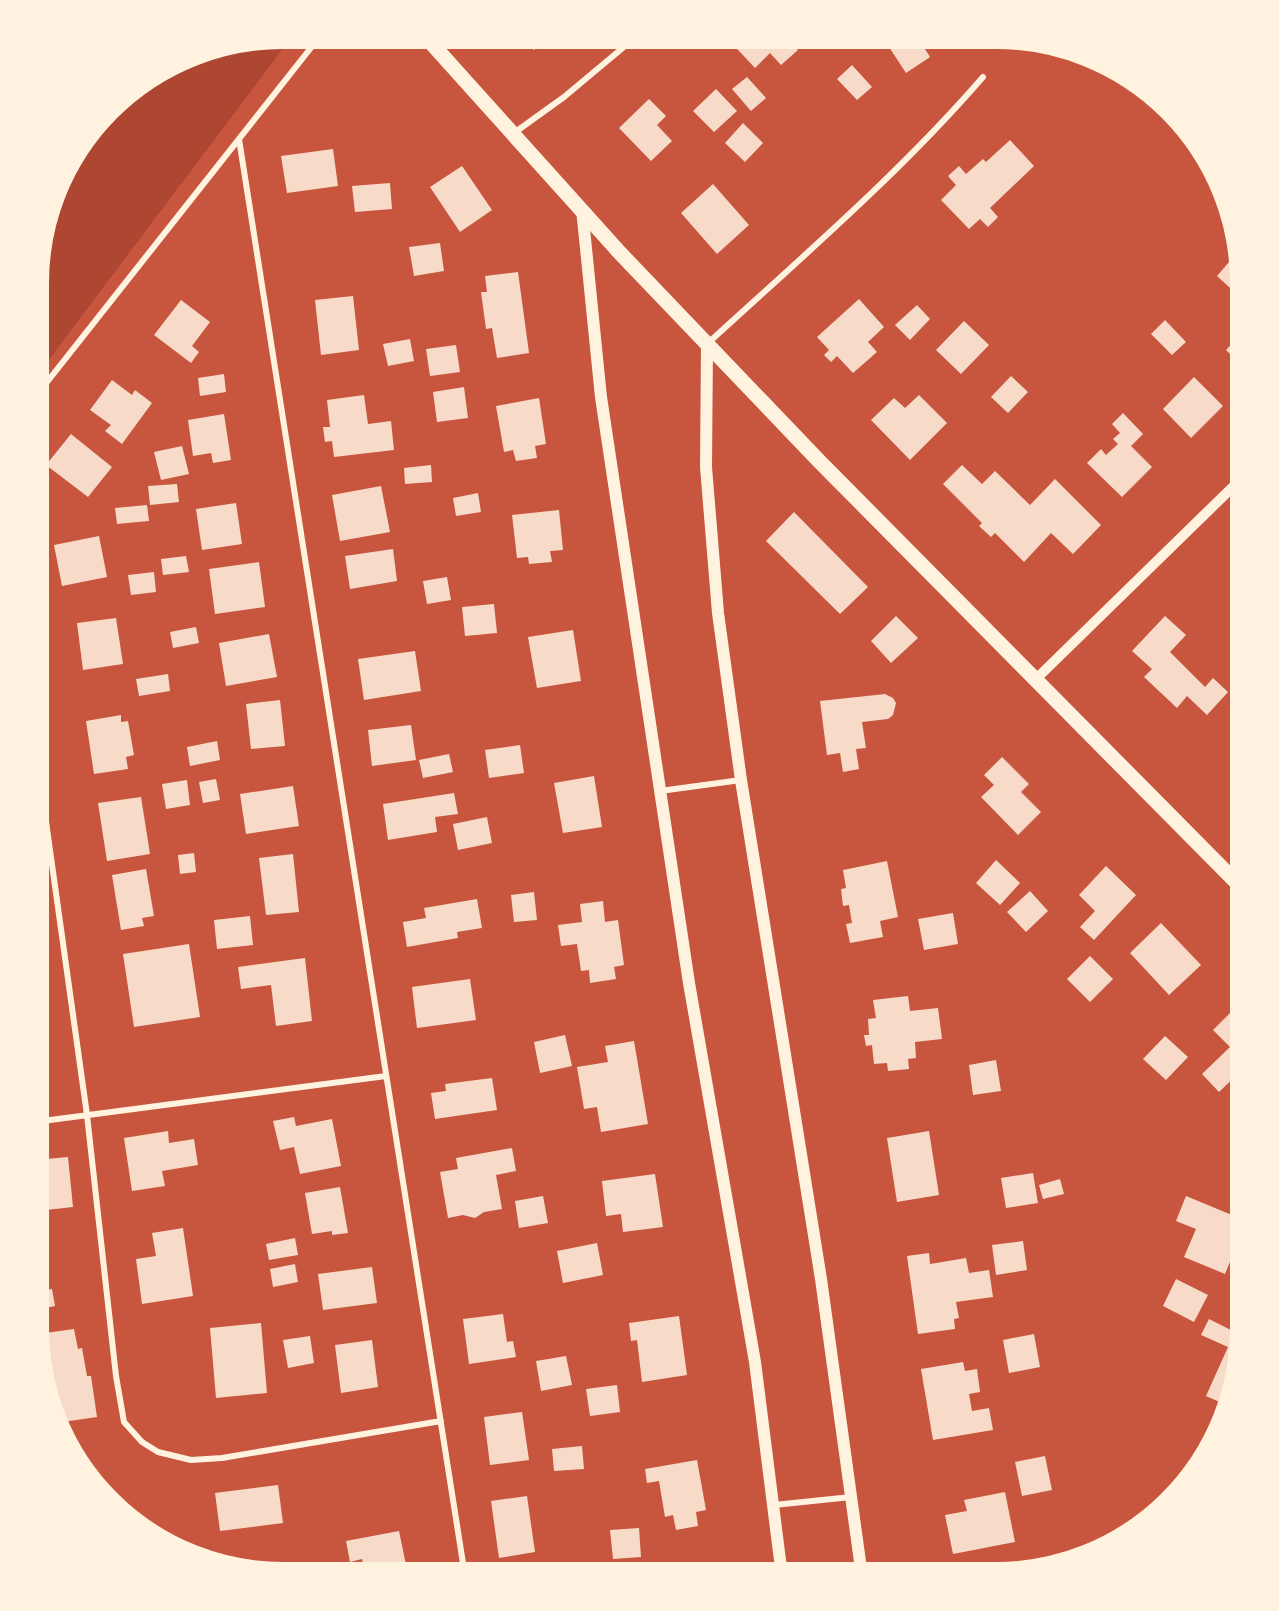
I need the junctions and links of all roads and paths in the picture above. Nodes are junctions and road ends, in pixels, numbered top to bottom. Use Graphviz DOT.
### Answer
graph roads {
  1 [pos="313,45"];
  2 [pos="433,45"];
  3 [pos="626,45"];
  4 [pos="983,77"];
  5 [pos="514,133"];
  6 [pos="239,139"];
  7 [pos="582,209"];
  8 [pos="707,344"];
  9 [pos="45,385"];
  10 [pos="1234,486"];
  11 [pos="1035,680"];
  12 [pos="741,780"];
  13 [pos="660,791"];
  14 [pos="45,814"];
  15 [pos="1234,880"];
  16 [pos="386,1076"];
  17 [pos="87,1115"];
  18 [pos="45,1121"];
  19 [pos="441,1421"];
  20 [pos="850,1497"];
  21 [pos="772,1505"];
  22 [pos="463,1566"];
  23 [pos="781,1566"];
  24 [pos="860,1566"];
  1 -- 6 [label="street"];
  2 -- 5 [label="main road"];
  3 -- 5 [label="street"];
  4 -- 8 [label="street"];
  5 -- 7 [label="main road"];
  6 -- 9 [label="street"];
  6 -- 16 [label="street"];
  7 -- 8 [label="main road"];
  7 -- 13 [label="main road"];
  8 -- 11 [label="main road"];
  8 -- 12 [label="main road"];
  10 -- 11 [label="street"];
  11 -- 15 [label="main road"];
  12 -- 13 [label="street"];
  12 -- 20 [label="main road"];
  13 -- 21 [label="main road"];
  14 -- 17 [label="street"];
  16 -- 17 [label="street"];
  16 -- 19 [label="street"];
  17 -- 18 [label="street"];
  17 -- 19 [label="street"];
  19 -- 22 [label="street"];
  20 -- 21 [label="street"];
  20 -- 24 [label="main road"];
  21 -- 23 [label="main road"];
}
